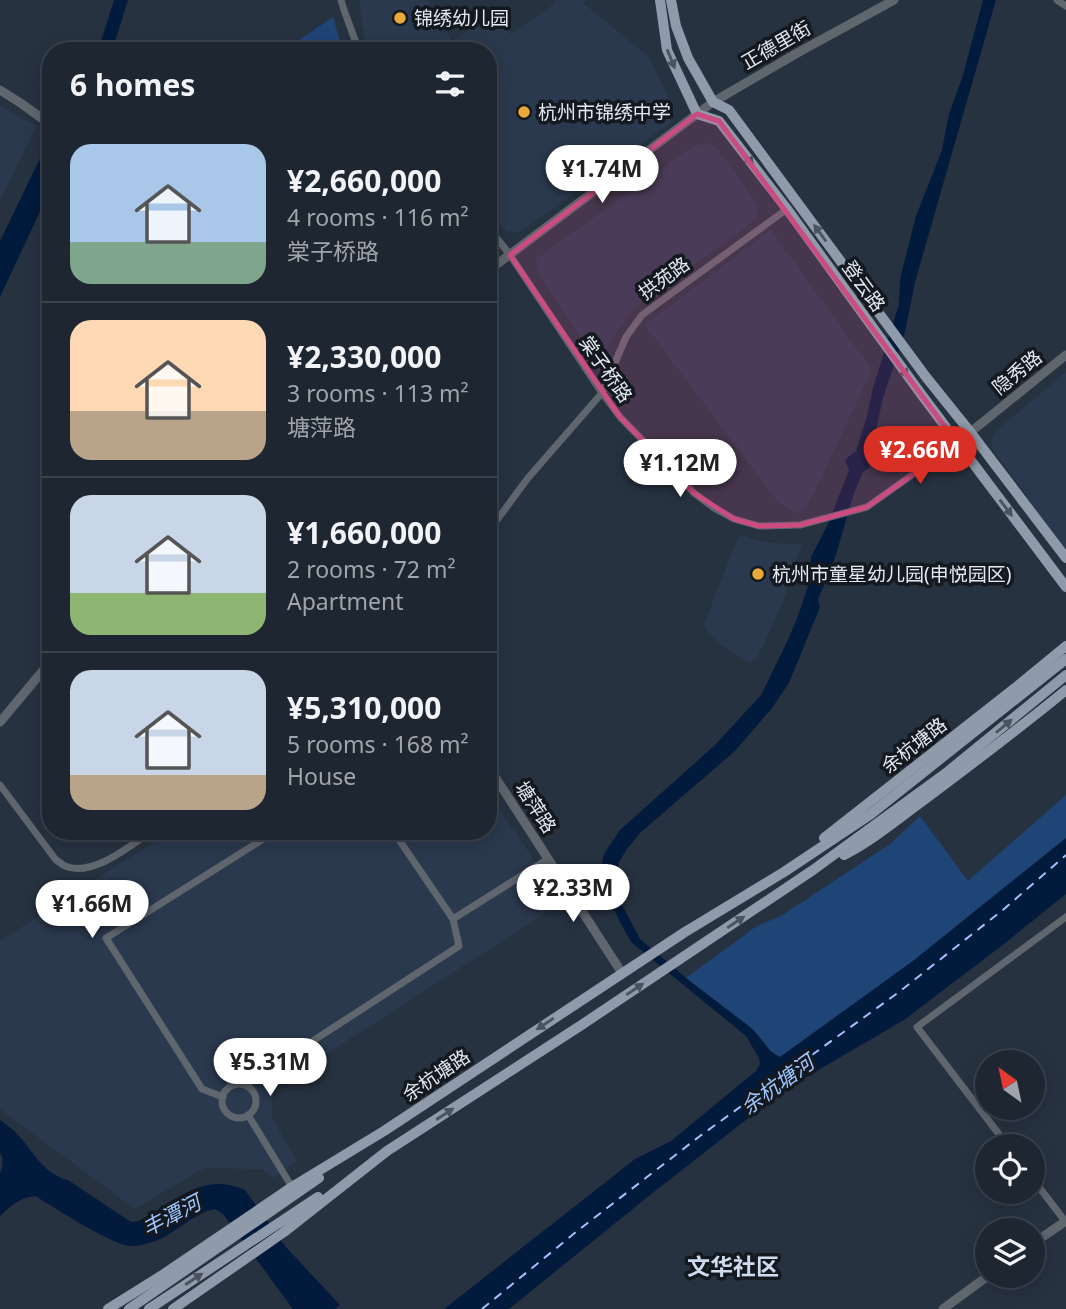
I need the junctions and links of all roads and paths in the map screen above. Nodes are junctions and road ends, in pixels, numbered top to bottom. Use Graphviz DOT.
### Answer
graph roads {
  1 [pos="341,0"];
  2 [pos="660,0"];
  3 [pos="671,0"];
  4 [pos="894,0"];
  5 [pos="1057,0"];
  6 [pos="1066,6"];
  7 [pos="356,42"];
  8 [pos="0,90"];
  9 [pos="713,102"];
  10 [pos="697,114"];
  11 [pos="42,119"];
  12 [pos="787,209"];
  13 [pos="497,238"];
  14 [pos="510,255"];
  15 [pos="497,264"];
  16 [pos="1066,355"];
  17 [pos="602,393"];
  18 [pos="971,433"];
  19 [pos="957,443"];
  20 [pos="497,520"];
  21 [pos="1066,558"];
  22 [pos="1066,587"];
  23 [pos="1066,646"];
  24 [pos="1066,659"];
  25 [pos="42,672"];
  26 [pos="1066,675"];
  27 [pos="1066,691"];
  28 [pos="0,722"];
  29 [pos="497,780"];
  30 [pos="0,785"];
  31 [pos="138,840"];
  32 [pos="262,840"];
  33 [pos="399,840"];
  34 [pos="548,859"];
  35 [pos="813,870"];
  36 [pos="784,872"];
  37 [pos="1066,917"];
  38 [pos="453,919"];
  39 [pos="622,972"];
  40 [pos="245,1085"];
  41 [pos="223,1097"];
  42 [pos="248,1115"];
  43 [pos="384,1131"];
  44 [pos="999,1134"];
  45 [pos="292,1186"];
  46 [pos="1045,1194"];
  47 [pos="269,1208"];
  48 [pos="1066,1221"];
  49 [pos="230,1235"];
  50 [pos="1045,1235"];
  51 [pos="244,1253"];
  52 [pos="975,1286"];
  53 [pos="108,1309"];
  54 [pos="129,1309"];
  55 [pos="149,1309"];
  56 [pos="173,1309"];
  57 [pos="943,1309"];
  1 -- 7 [label="street"];
  2 -- 10 [label="main road, one-way"];
  3 -- 9 [label="main road, 登云路"];
  4 -- 9 [label="street, 正德里街"];
  5 -- 6 [label="street"];
  8 -- 11 [label="street"];
  9 -- 10 [label="street, 正德里街"];
  18 -- 9 [label="main road, 登云路, one-way"];
  10 -- 12 [label="main road, 登云路, one-way"];
  10 -- 14 [label="street, 正德里街"];
  12 -- 17 [label="street, 拱苑路"];
  12 -- 19 [label="main road, 登云路, one-way"];
  13 -- 14 [label="street, 棠子桥路"];
  14 -- 15 [label="street, 正德里街"];
  14 -- 17 [label="street, 棠子桥路"];
  16 -- 18 [label="street, 隐秀路"];
  17 -- 19 [label="street, 棠子桥路"];
  17 -- 20 [label="street, 拱苑路"];
  18 -- 19 [label="street, 隐秀路"];
  18 -- 21 [label="main road, 登云路"];
  19 -- 22 [label="main road, 登云路, one-way"];
  23 -- 36 [label="main road, 余杭塘路"];
  24 -- 36 [label="main road, 余杭塘路"];
  25 -- 28 [label="street"];
  35 -- 26 [label="main road, 余杭塘路, one-way"];
  27 -- 35 [label="main road, 余杭塘路"];
  29 -- 34 [label="street, 塘萍路"];
  30 -- 31 [label="street"];
  32 -- 41 [label="street"];
  33 -- 38 [label="street"];
  34 -- 38 [label="street"];
  34 -- 39 [label="street, 塘萍路"];
  51 -- 35 [label="main road, 余杭塘路, one-way"];
  36 -- 39 [label="main road, 余杭塘路"];
  37 -- 44 [label="street"];
  38 -- 40 [label="street"];
  39 -- 43 [label="main road, 余杭塘路, one-way"];
  40 -- 41 [label="street"];
  40 -- 42 [label="street"];
  41 -- 42 [label="street"];
  42 -- 45 [label="street"];
  43 -- 45 [label="main road, 余杭塘路"];
  43 -- 47 [label="main road"];
  45 -- 47 [label="main road, 余杭塘路"];
  46 -- 48 [label="street"];
  47 -- 49 [label="main road, 余杭塘路"];
  48 -- 50 [label="street"];
  49 -- 53 [label="main road, 余杭塘路"];
  49 -- 54 [label="main road"];
  55 -- 51 [label="main road, one-way"];
  51 -- 56 [label="main road"];
  52 -- 57 [label="street"];
}
